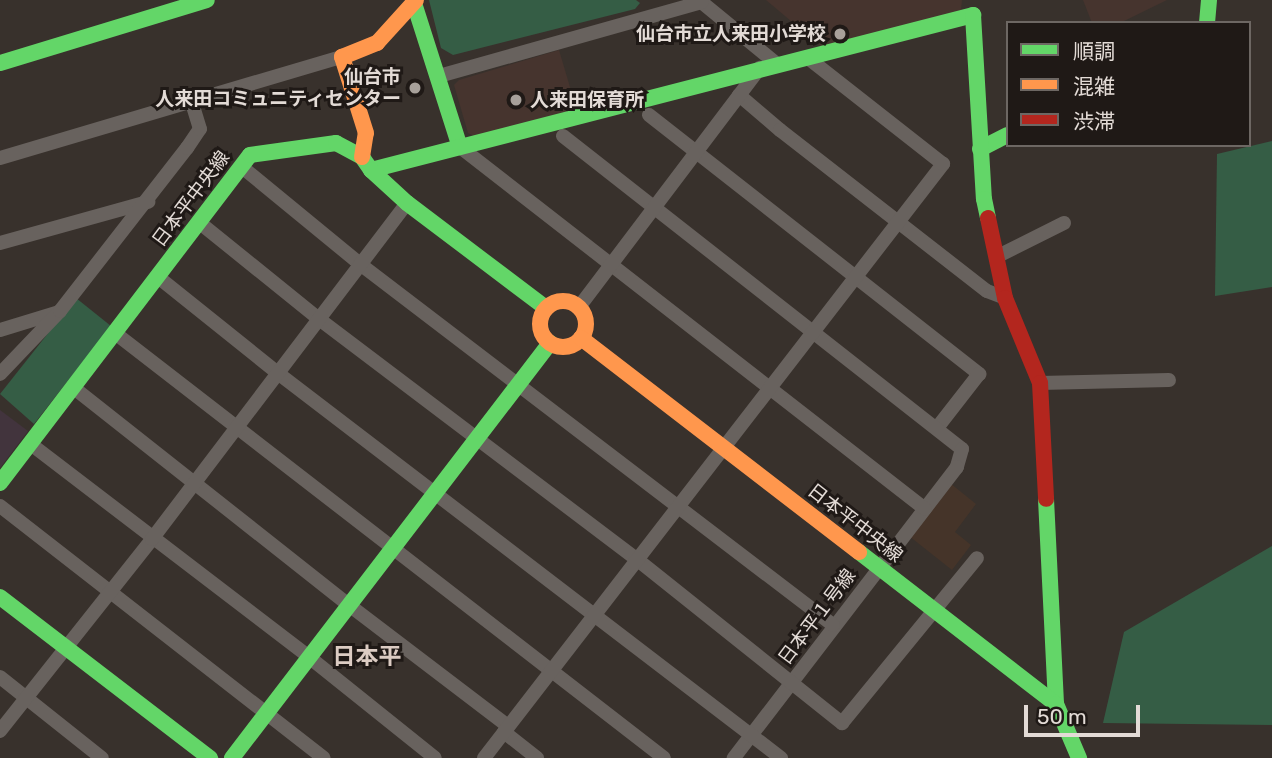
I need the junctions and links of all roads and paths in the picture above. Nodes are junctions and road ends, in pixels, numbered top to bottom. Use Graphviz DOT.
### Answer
graph roads {
  1 [pos="207,0"];
  2 [pos="414,0"];
  3 [pos="1209,0"];
  4 [pos="701,1"];
  5 [pos="973,7"];
  6 [pos="1207,21"];
  7 [pos="342,57"];
  8 [pos="809,59"];
  9 [pos="0,63"];
  10 [pos="777,64"];
  11 [pos="760,68"];
  12 [pos="439,76"];
  13 [pos="739,95"];
  14 [pos="192,103"];
  15 [pos="649,116"];
  16 [pos="564,136"];
  17 [pos="1006,136"];
  18 [pos="460,147"];
  19 [pos="980,149"];
  20 [pos="694,153"];
  21 [pos="0,158"];
  22 [pos="366,164"];
  23 [pos="242,167"];
  24 [pos="148,201"];
  25 [pos="407,203"];
  26 [pos="653,206"];
  27 [pos="899,221"];
  28 [pos="200,223"];
  29 [pos="1064,223"];
  30 [pos="0,243"];
  31 [pos="996,257"];
  32 [pos="360,264"];
  33 [pos="610,265"];
  34 [pos="158,277"];
  35 [pos="856,278"];
  36 [pos="1005,298"];
  37 [pos="579,307"];
  38 [pos="546,308"];
  39 [pos="60,311"];
  40 [pos="319,319"];
  41 [pos="0,330"];
  42 [pos="813,332"];
  43 [pos="115,333"];
  44 [pos="581,338"];
  45 [pos="550,343"];
  46 [pos="0,374"];
  47 [pos="279,374"];
  48 [pos="1169,380"];
  49 [pos="1040,383"];
  50 [pos="518,384"];
  51 [pos="74,388"];
  52 [pos="769,388"];
  53 [pos="237,427"];
  54 [pos="937,428"];
  55 [pos="476,438"];
  56 [pos="32,445"];
  57 [pos="724,446"];
  58 [pos="0,483"];
  59 [pos="193,483"];
  60 [pos="434,493"];
  61 [pos="0,506"];
  62 [pos="678,508"];
  63 [pos="925,509"];
  64 [pos="152,539"];
  65 [pos="394,549"];
  66 [pos="977,558"];
  67 [pos="639,561"];
  68 [pos="878,568"];
  69 [pos="111,592"];
  70 [pos="0,597"];
  71 [pos="349,605"];
  72 [pos="933,612"];
  73 [pos="597,614"];
  74 [pos="833,625"];
  75 [pos="66,648"];
  76 [pos="309,657"];
  77 [pos="552,670"];
  78 [pos="0,677"];
  79 [pos="792,682"];
  80 [pos="26,698"];
  81 [pos="1056,704"];
  82 [pos="266,713"];
  83 [pos="506,729"];
  84 [pos="0,731"];
  85 [pos="751,736"];
  86 [pos="102,758"];
  87 [pos="210,758"];
  88 [pos="232,758"];
  89 [pos="324,758"];
  90 [pos="435,758"];
  91 [pos="484,758"];
  92 [pos="537,758"];
  93 [pos="664,758"];
  94 [pos="734,758"];
  95 [pos="781,758"];
  96 [pos="1079,758"];
  1 -- 9 [label="street"];
  2 -- 7 [label="street"];
  2 -- 12 [label="street"];
  3 -- 6 [label="street"];
  4 -- 10 [label="street"];
  4 -- 12 [label="street"];
  5 -- 8 [label="street"];
  5 -- 19 [label="street"];
  7 -- 14 [label="street"];
  7 -- 22 [label="street"];
  8 -- 10 [label="street"];
  8 -- 27 [label="street"];
  10 -- 11 [label="street"];
  11 -- 13 [label="street"];
  11 -- 18 [label="street"];
  12 -- 18 [label="street"];
  13 -- 20 [label="street"];
  13 -- 27 [label="street"];
  14 -- 21 [label="street"];
  14 -- 24 [label="street"];
  15 -- 20 [label="street"];
  16 -- 26 [label="street"];
  17 -- 19 [label="street"];
  18 -- 22 [label="street"];
  18 -- 33 [label="street"];
  19 -- 31 [label="street"];
  20 -- 26 [label="street"];
  20 -- 35 [label="street"];
  22 -- 23 [label="street, 日本平中央線"];
  22 -- 25 [label="street, 日本平中央線"];
  23 -- 28 [label="street, 日本平中央線"];
  23 -- 32 [label="street"];
  24 -- 30 [label="street"];
  24 -- 39 [label="street"];
  25 -- 32 [label="street"];
  25 -- 38 [label="street, 日本平中央線"];
  26 -- 33 [label="street"];
  26 -- 42 [label="street"];
  27 -- 35 [label="street"];
  27 -- 36 [label="street"];
  28 -- 34 [label="street, 日本平中央線"];
  28 -- 40 [label="street"];
  29 -- 31 [label="street"];
  31 -- 36 [label="street"];
  32 -- 40 [label="street"];
  32 -- 50 [label="street"];
  33 -- 37 [label="street"];
  33 -- 52 [label="street"];
  34 -- 43 [label="street, 日本平中央線"];
  34 -- 47 [label="street"];
  35 -- 42 [label="street"];
  35 -- 54 [label="street"];
  36 -- 49 [label="street"];
  37 -- 38 [label="street"];
  37 -- 44 [label="street"];
  38 -- 45 [label="street"];
  39 -- 41 [label="street"];
  39 -- 46 [label="street"];
  40 -- 47 [label="street"];
  40 -- 55 [label="street"];
  42 -- 52 [label="street"];
  42 -- 54 [label="street"];
  43 -- 51 [label="street, 日本平中央線"];
  43 -- 53 [label="street"];
  44 -- 45 [label="street"];
  44 -- 57 [label="street, 日本平中央線"];
  45 -- 50 [label="street"];
  47 -- 53 [label="street"];
  47 -- 60 [label="street"];
  48 -- 49 [label="street"];
  49 -- 81 [label="street"];
  50 -- 55 [label="street"];
  50 -- 62 [label="street"];
  51 -- 56 [label="street, 日本平中央線"];
  51 -- 59 [label="street"];
  52 -- 57 [label="street"];
  52 -- 63 [label="street"];
  53 -- 59 [label="street"];
  53 -- 65 [label="street"];
  54 -- 63 [label="street, 日本平１号線"];
  55 -- 60 [label="street"];
  55 -- 67 [label="street"];
  56 -- 58 [label="street, 日本平中央線"];
  56 -- 64 [label="street"];
  57 -- 62 [label="street"];
  57 -- 68 [label="street, 日本平中央線"];
  59 -- 64 [label="street"];
  59 -- 71 [label="street"];
  60 -- 65 [label="street"];
  60 -- 73 [label="street"];
  61 -- 69 [label="street"];
  62 -- 67 [label="street"];
  62 -- 74 [label="street"];
  63 -- 68 [label="street, 日本平１号線"];
  64 -- 69 [label="street"];
  64 -- 76 [label="street"];
  65 -- 71 [label="street"];
  65 -- 77 [label="street"];
  66 -- 72 [label="street"];
  67 -- 73 [label="street"];
  67 -- 79 [label="street"];
  68 -- 72 [label="street, 日本平中央線"];
  68 -- 74 [label="street, 日本平１号線"];
  69 -- 75 [label="street"];
  69 -- 82 [label="street"];
  70 -- 75 [label="street"];
  71 -- 76 [label="street"];
  71 -- 83 [label="street"];
  72 -- 79 [label="street"];
  72 -- 81 [label="street, 日本平中央線"];
  73 -- 77 [label="street"];
  73 -- 85 [label="street"];
  74 -- 79 [label="street, 日本平１号線"];
  75 -- 80 [label="street"];
  75 -- 87 [label="street"];
  76 -- 82 [label="street"];
  76 -- 90 [label="street"];
  77 -- 83 [label="street"];
  77 -- 93 [label="street"];
  78 -- 80 [label="street"];
  79 -- 85 [label="street, 日本平１号線"];
  80 -- 84 [label="street"];
  80 -- 86 [label="street"];
  81 -- 96 [label="street"];
  82 -- 88 [label="street"];
  82 -- 89 [label="street"];
  83 -- 91 [label="street"];
  83 -- 92 [label="street"];
  85 -- 94 [label="street, 日本平１号線"];
  85 -- 95 [label="street"];
}
